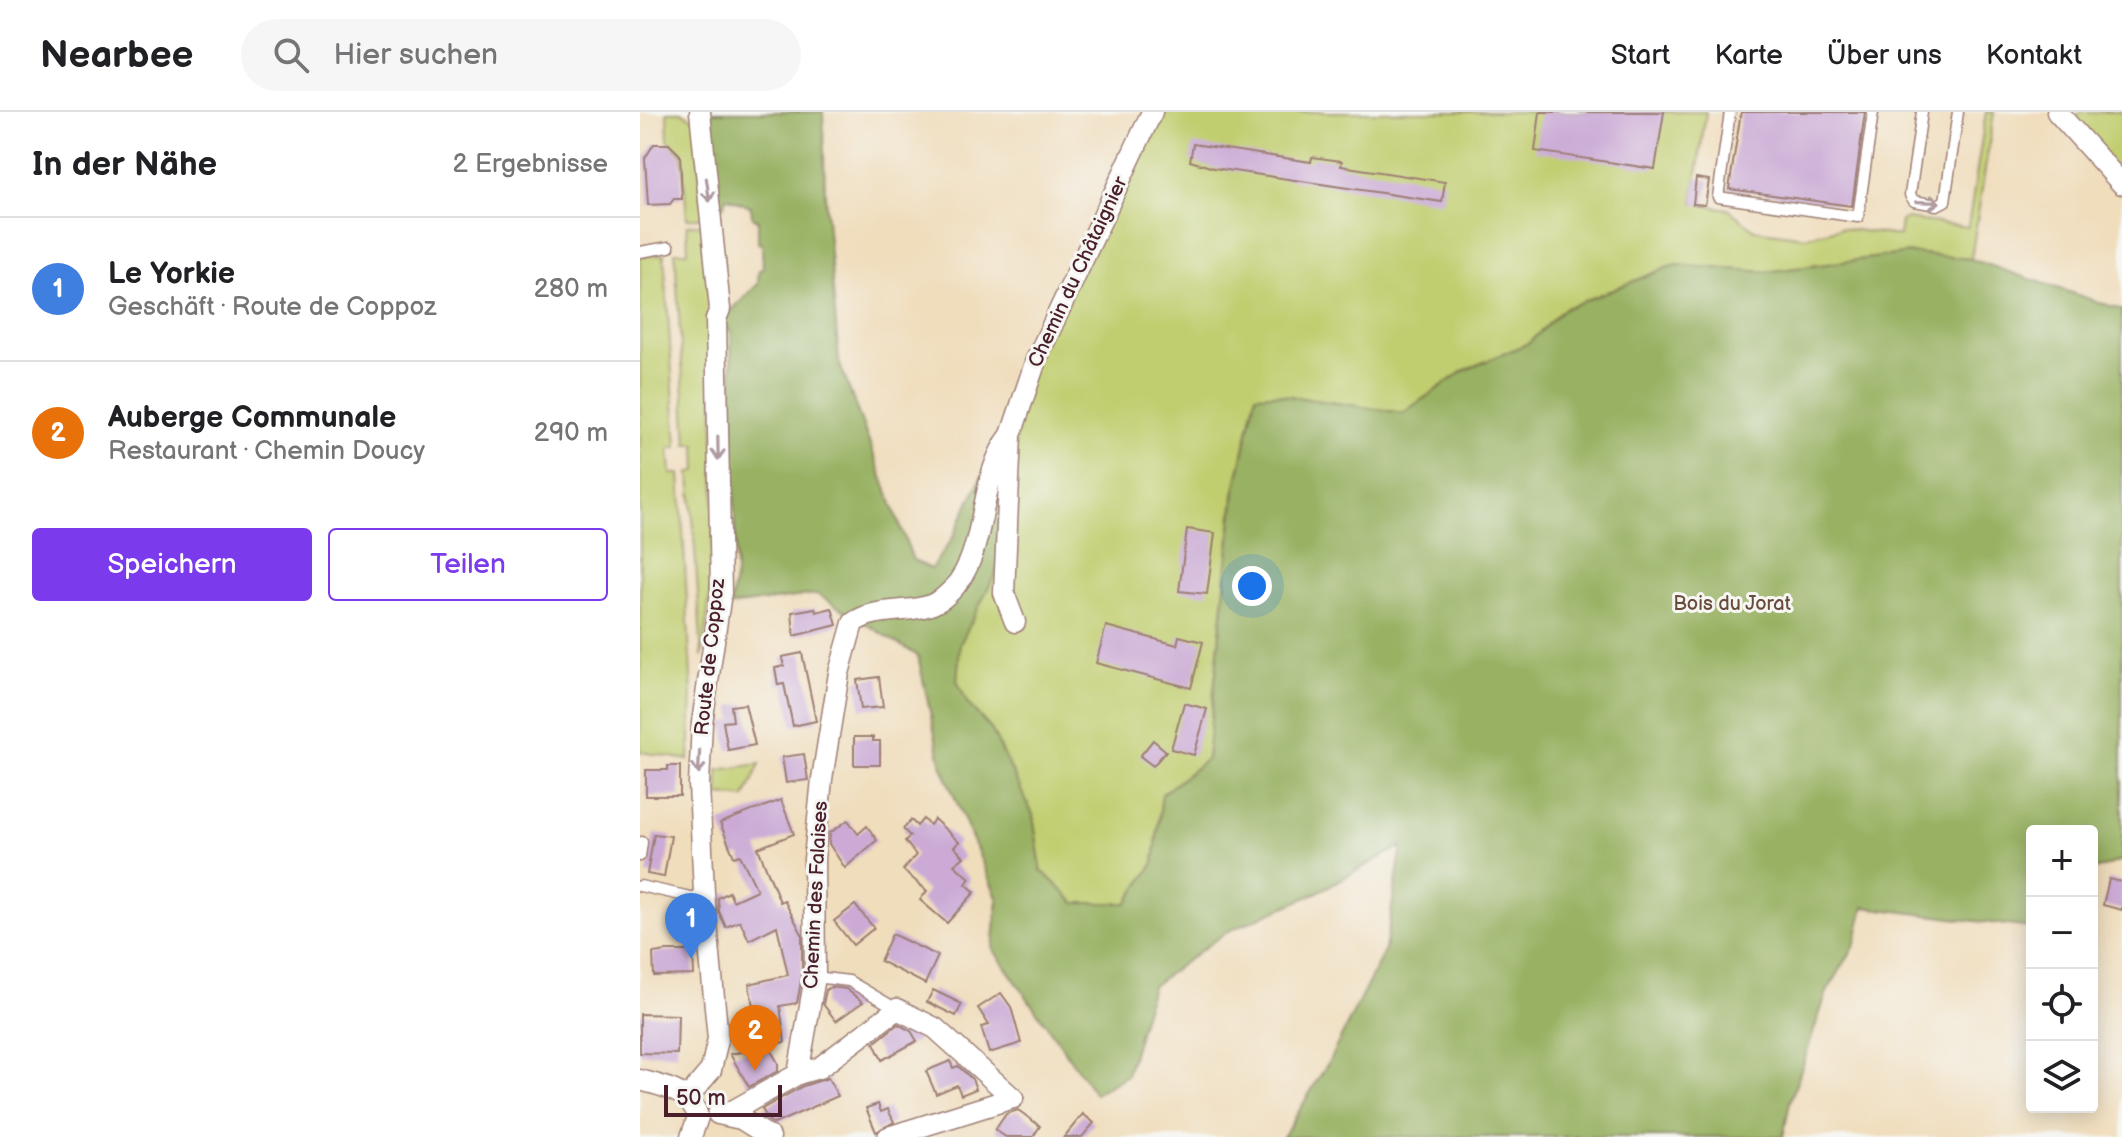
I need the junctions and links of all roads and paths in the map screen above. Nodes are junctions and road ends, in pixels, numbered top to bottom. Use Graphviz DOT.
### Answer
graph roads {
  1 [pos="1152,112"];
  2 [pos="1730,112"];
  3 [pos="1873,112"];
  4 [pos="1922,112"];
  5 [pos="1958,112"];
  6 [pos="2057,112"];
  7 [pos="698,113"];
  8 [pos="2122,184"];
  9 [pos="669,247"];
  10 [pos="640,252"];
  11 [pos="1011,435"];
  12 [pos="1015,622"];
  13 [pos="853,623"];
  14 [pos="642,842"];
  15 [pos="640,856"];
  16 [pos="640,886"];
  17 [pos="705,901"];
  18 [pos="815,977"];
  19 [pos="897,1009"];
  20 [pos="798,1074"];
  21 [pos="640,1080"];
  22 [pos="687,1098"];
  23 [pos="727,1114"];
  24 [pos="698,1117"];
  25 [pos="691,1137"];
  26 [pos="770,1137"];
  27 [pos="888,1137"];
  1 -- 11 [label="street, Chemin du Châtaignier"];
  2 -- 3 [label="lane"];
  4 -- 5 [label="lane, one-way"];
  6 -- 8 [label="street"];
  7 -- 17 [label="street, Route de Coppoz, one-way"];
  9 -- 10 [label="lane"];
  11 -- 12 [label="street, Chemin du Châtaignier"];
  11 -- 13 [label="street, Chemin du Châtaignier"];
  13 -- 18 [label="street, Chemin des Falaises"];
  14 -- 15 [label="lane"];
  16 -- 17 [label="lane"];
  17 -- 22 [label="street, Route de Coppoz"];
  18 -- 19 [label="lane"];
  18 -- 20 [label="street, Chemin des Falaises"];
  19 -- 20 [label="street"];
  19 -- 27 [label="street"];
  20 -- 23 [label="street"];
  21 -- 22 [label="street"];
  22 -- 24 [label="street"];
  23 -- 24 [label="street"];
  23 -- 26 [label="street"];
  24 -- 25 [label="street"];
}
